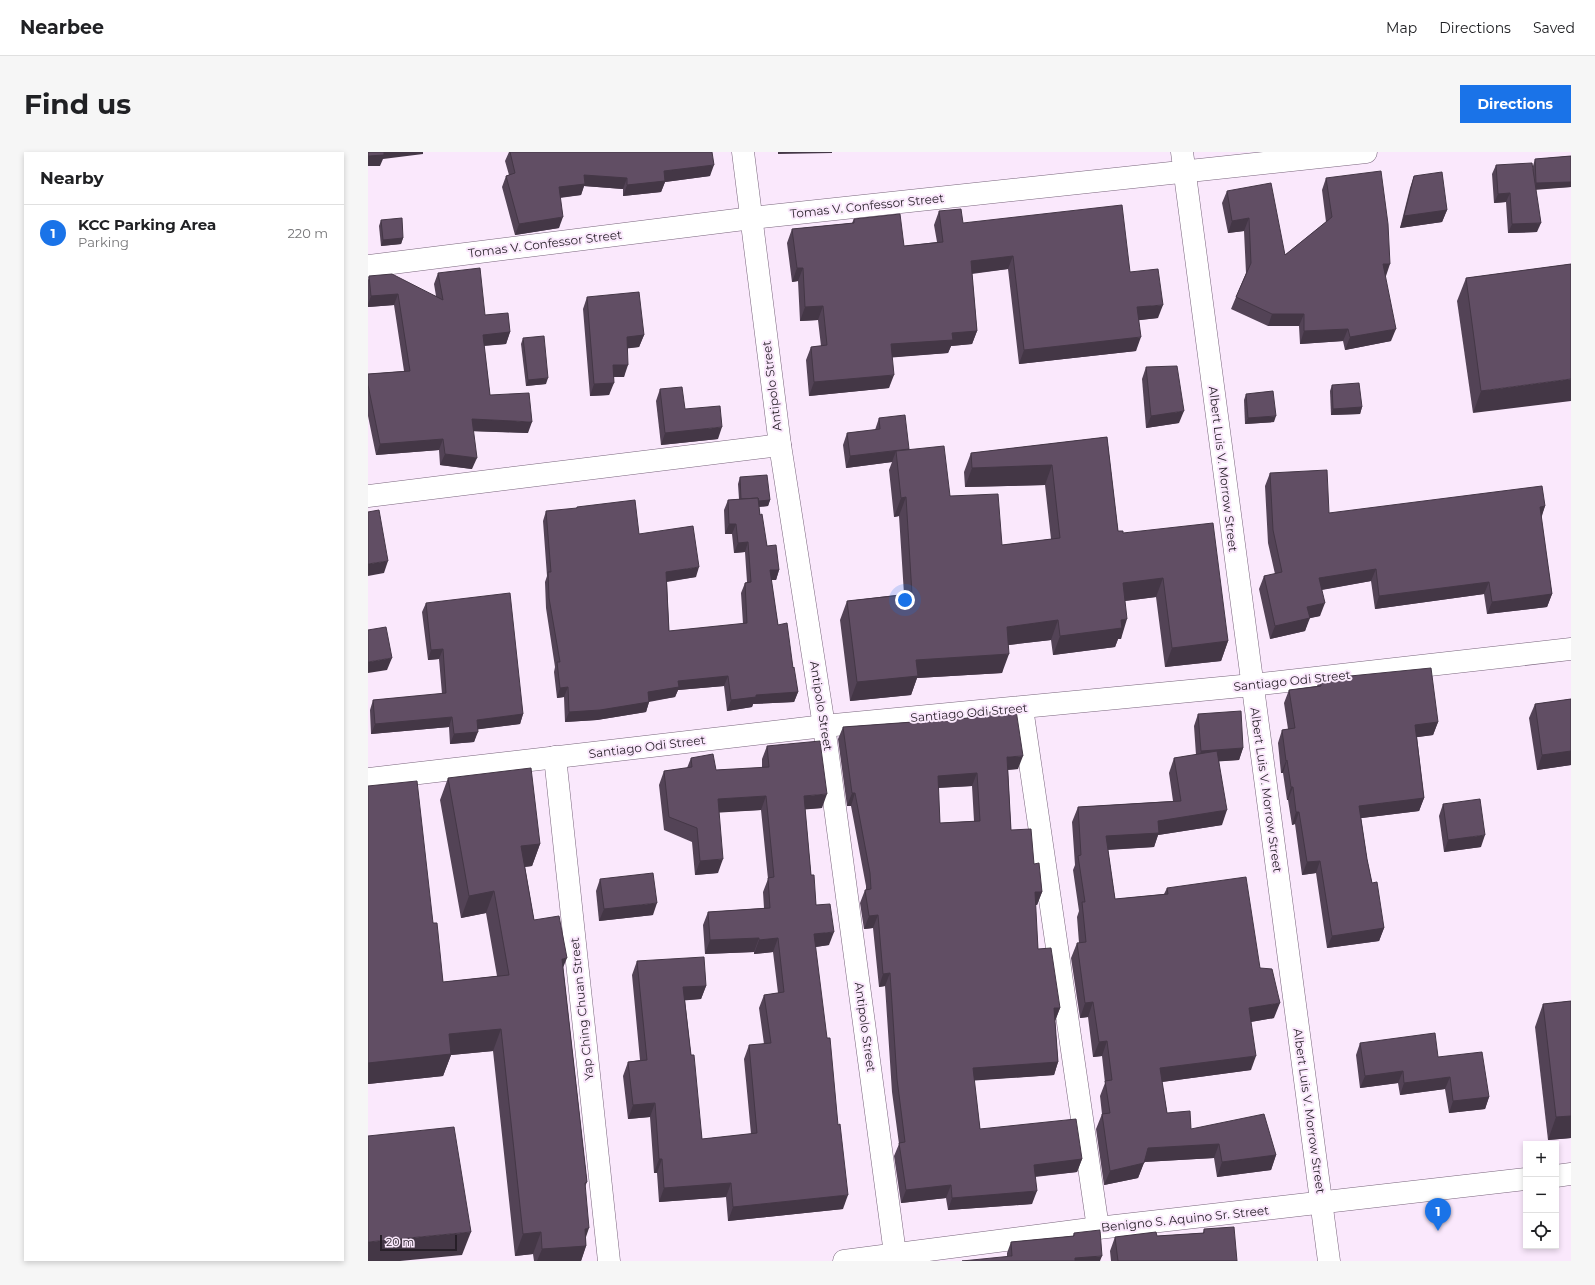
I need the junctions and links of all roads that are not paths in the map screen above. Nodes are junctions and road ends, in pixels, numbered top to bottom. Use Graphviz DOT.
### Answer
graph roads {
  1 [pos="743,152"];
  2 [pos="1366,152"];
  3 [pos="1183,162"];
  4 [pos="752,218"];
  5 [pos="368,266"];
  6 [pos="780,445"];
  7 [pos="368,496"];
  8 [pos="1571,649"];
  9 [pos="1252,685"];
  10 [pos="1022,708"];
  11 [pos="824,726"];
  12 [pos="555,757"];
  13 [pos="368,779"];
  14 [pos="1571,1174"];
  15 [pos="1559,1176"];
  16 [pos="1523,1179"];
  17 [pos="1322,1204"];
  18 [pos="1098,1228"];
  19 [pos="896,1258"];
  20 [pos="609,1261"];
  21 [pos="844,1261"];
  22 [pos="1329,1261"];
  1 -- 4 [label="street, Antipolo Street"];
  2 -- 3 [label="street, Tomas V. Confessor Street"];
  3 -- 4 [label="street, Tomas V. Confessor Street"];
  3 -- 9 [label="street, Albert Luis V. Morrow Street"];
  4 -- 5 [label="street, Tomas V. Confessor Street"];
  4 -- 6 [label="street, Antipolo Street"];
  6 -- 7 [label="street"];
  6 -- 11 [label="street, Antipolo Street"];
  8 -- 9 [label="street, Santiago Odi Street"];
  9 -- 10 [label="street, Santiago Odi Street"];
  9 -- 17 [label="street, Albert Luis V. Morrow Street"];
  10 -- 11 [label="street, Santiago Odi Street"];
  10 -- 18 [label="street"];
  11 -- 12 [label="street, Santiago Odi Street"];
  11 -- 19 [label="street, Antipolo Street"];
  12 -- 13 [label="street, Santiago Odi Street"];
  12 -- 20 [label="street, Yap Ching Chuan Street"];
  14 -- 15 [label="street"];
  16 -- 17 [label="street, Benigno S. Aquino Sr. Street"];
  17 -- 18 [label="street, Benigno S. Aquino Sr. Street"];
  17 -- 22 [label="street, Albert Luis V. Morrow Street"];
  18 -- 19 [label="street, Benigno S. Aquino Sr. Street"];
  19 -- 21 [label="street, Benigno S. Aquino Sr. Street"];
}
